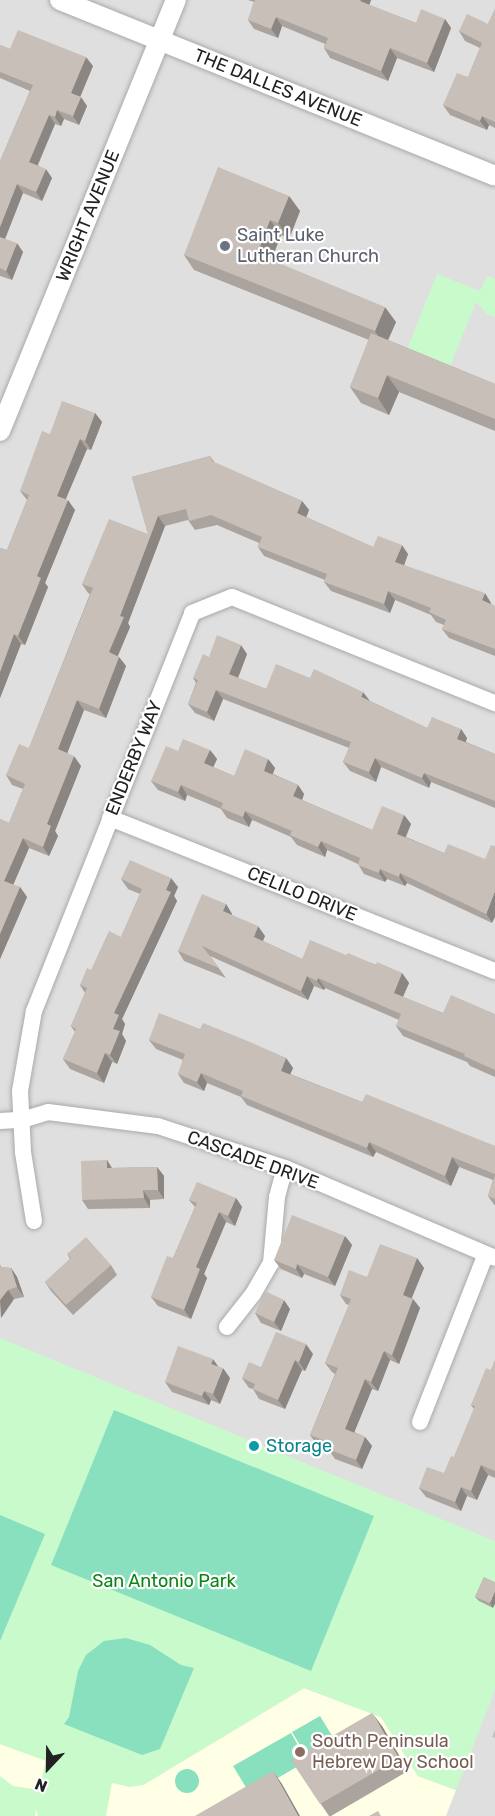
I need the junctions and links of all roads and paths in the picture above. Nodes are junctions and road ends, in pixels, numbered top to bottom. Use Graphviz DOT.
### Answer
graph roads {
  1 [pos="60,0"];
  2 [pos="176,0"];
  3 [pos="160,40"];
  4 [pos="495,176"];
  5 [pos="0,431"];
  6 [pos="495,703"];
  7 [pos="110,818"];
  8 [pos="495,971"];
  9 [pos="22,1120"];
  10 [pos="0,1121"];
  11 [pos="285,1168"];
  12 [pos="34,1221"];
  13 [pos="491,1256"];
  14 [pos="227,1327"];
  15 [pos="420,1422"];
  1 -- 3 [label="street, THE DALLES AVENUE"];
  2 -- 3 [label="street, WRIGHT AVENUE"];
  3 -- 4 [label="street, THE DALLES AVENUE"];
  3 -- 5 [label="street, WRIGHT AVENUE"];
  6 -- 7 [label="street, ENDERBY WAY"];
  7 -- 8 [label="street, CELILO DRIVE"];
  7 -- 9 [label="street, ENDERBY WAY"];
  9 -- 10 [label="street, CASCADE DRIVE"];
  9 -- 11 [label="street, CASCADE DRIVE"];
  9 -- 12 [label="street, ENDERBY WAY"];
  11 -- 13 [label="street, CASCADE DRIVE"];
  11 -- 14 [label="street"];
  13 -- 15 [label="street"];
}
